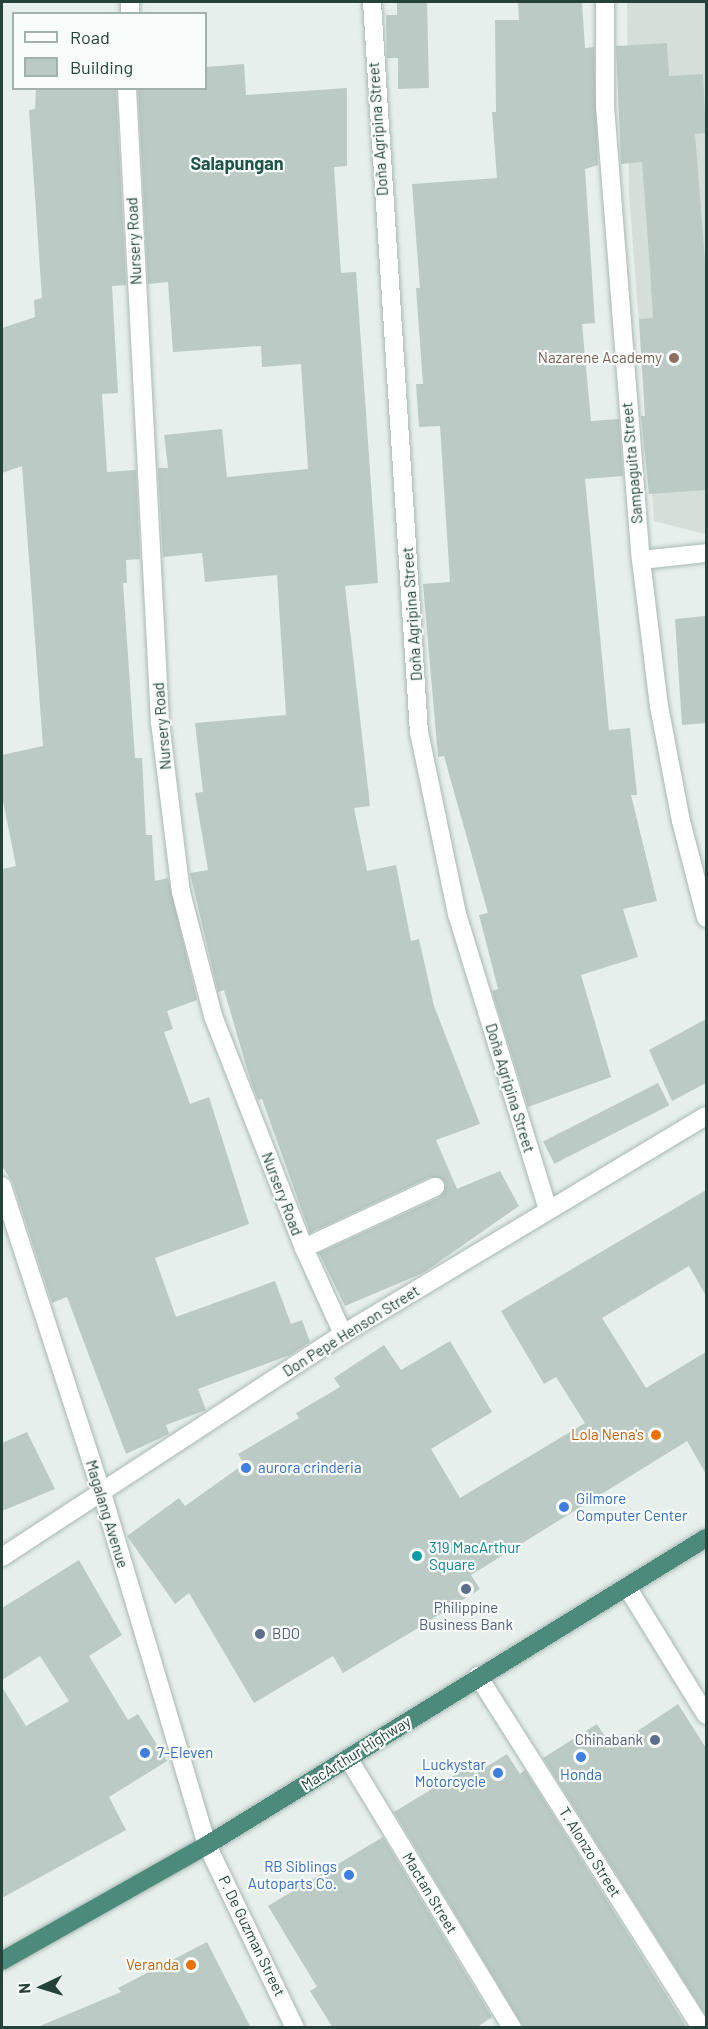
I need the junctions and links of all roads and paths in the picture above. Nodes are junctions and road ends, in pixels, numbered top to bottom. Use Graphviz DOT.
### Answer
graph roads {
  1 [pos="372,2"];
  2 [pos="605,2"];
  3 [pos="127,90"];
  4 [pos="706,553"];
  5 [pos="641,560"];
  6 [pos="706,918"];
  7 [pos="706,1116"];
  8 [pos="2,1186"];
  9 [pos="435,1187"];
  10 [pos="548,1209"];
  11 [pos="303,1248"];
  12 [pos="342,1334"];
  13 [pos="102,1493"];
  14 [pos="706,1538"];
  15 [pos="2,1557"];
  16 [pos="627,1587"];
  17 [pos="478,1676"];
  18 [pos="706,1715"];
  19 [pos="348,1758"];
  20 [pos="207,1845"];
  21 [pos="2,1960"];
  22 [pos="296,2028"];
  23 [pos="512,2028"];
  24 [pos="701,2028"];
  1 -- 10 [label="street, Doña Agripina Street"];
  2 -- 5 [label="street, Sampaguita Street"];
  3 -- 11 [label="street, Nursery Road"];
  4 -- 5 [label="street"];
  5 -- 6 [label="street, Sampaguita Street"];
  7 -- 10 [label="street, Don Pepe Henson Street"];
  8 -- 13 [label="street, Magalang Avenue"];
  9 -- 11 [label="street"];
  10 -- 12 [label="street, Don Pepe Henson Street"];
  11 -- 12 [label="street, Nursery Road"];
  12 -- 13 [label="street, Don Pepe Henson Street"];
  13 -- 15 [label="street, Don Pepe Henson Street"];
  13 -- 20 [label="street, Magalang Avenue"];
  14 -- 16 [label="highway, MacArthur Highway"];
  16 -- 17 [label="highway, MacArthur Highway"];
  16 -- 18 [label="street"];
  17 -- 19 [label="highway, MacArthur Highway"];
  17 -- 24 [label="street, T. Alonzo Street"];
  19 -- 20 [label="highway, MacArthur Highway"];
  19 -- 23 [label="street, Mactan Street"];
  20 -- 21 [label="highway, MacArthur Highway"];
  20 -- 22 [label="street, P. De Guzman Street"];
}
